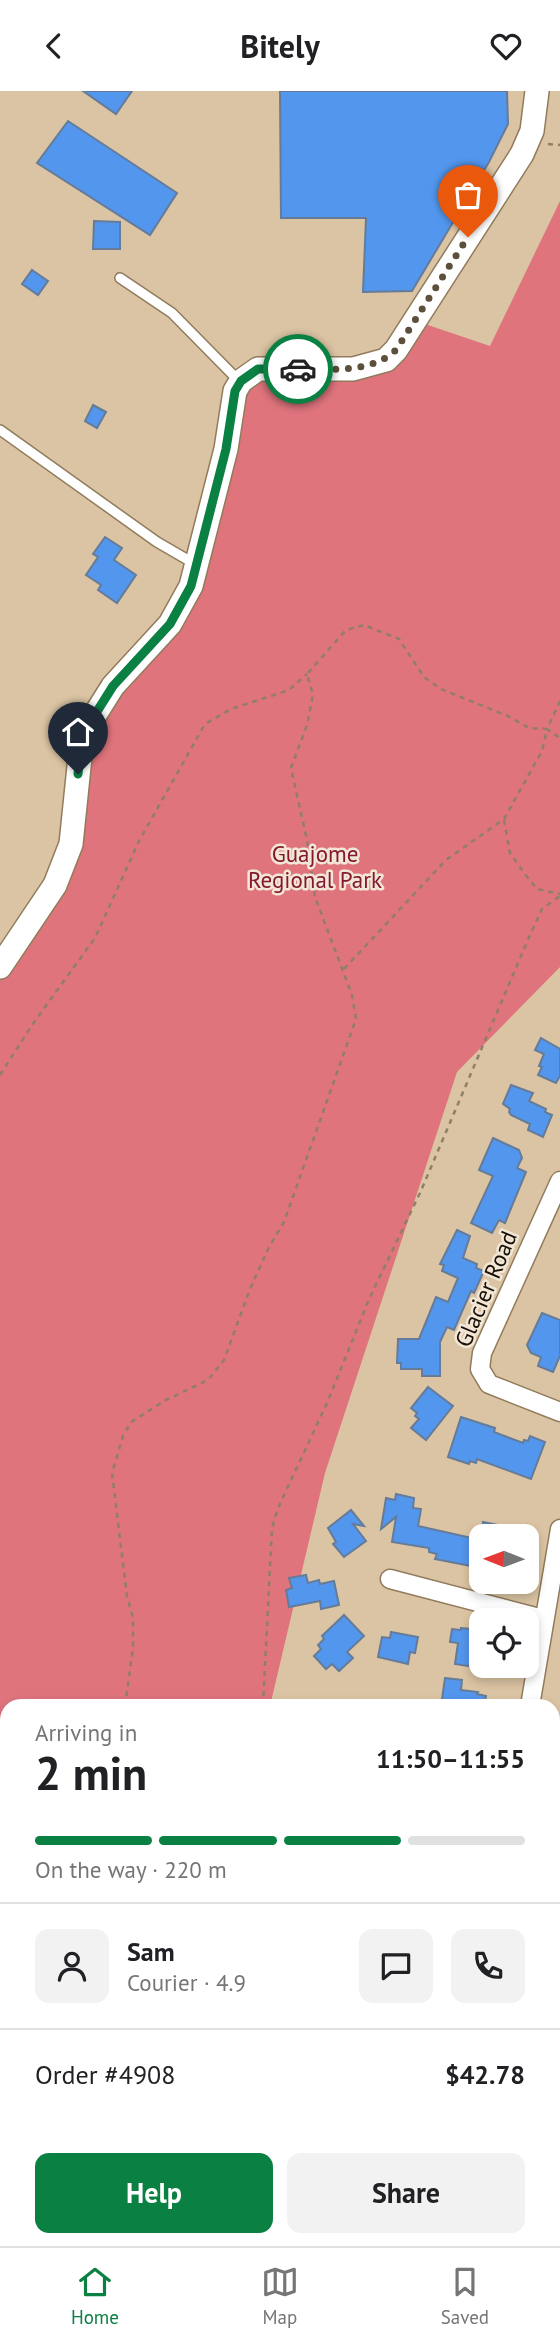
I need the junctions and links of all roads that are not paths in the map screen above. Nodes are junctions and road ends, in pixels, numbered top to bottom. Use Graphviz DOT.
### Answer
graph roads {
  1 [pos="537,91"];
  2 [pos="120,278"];
  3 [pos="241,382"];
  4 [pos="0,430"];
  5 [pos="197,565"];
  6 [pos="0,967"];
  7 [pos="560,1183"];
  8 [pos="560,1412"];
  9 [pos="560,1529"];
  10 [pos="390,1580"];
  11 [pos="543,1619"];
  12 [pos="531,1699"];
  1 -- 3 [label="street"];
  2 -- 3 [label="lane"];
  3 -- 5 [label="street"];
  4 -- 5 [label="lane"];
  5 -- 6 [label="street"];
  7 -- 8 [label="street, Glacier Road"];
  9 -- 11 [label="street"];
  10 -- 11 [label="street"];
  11 -- 12 [label="street"];
}
